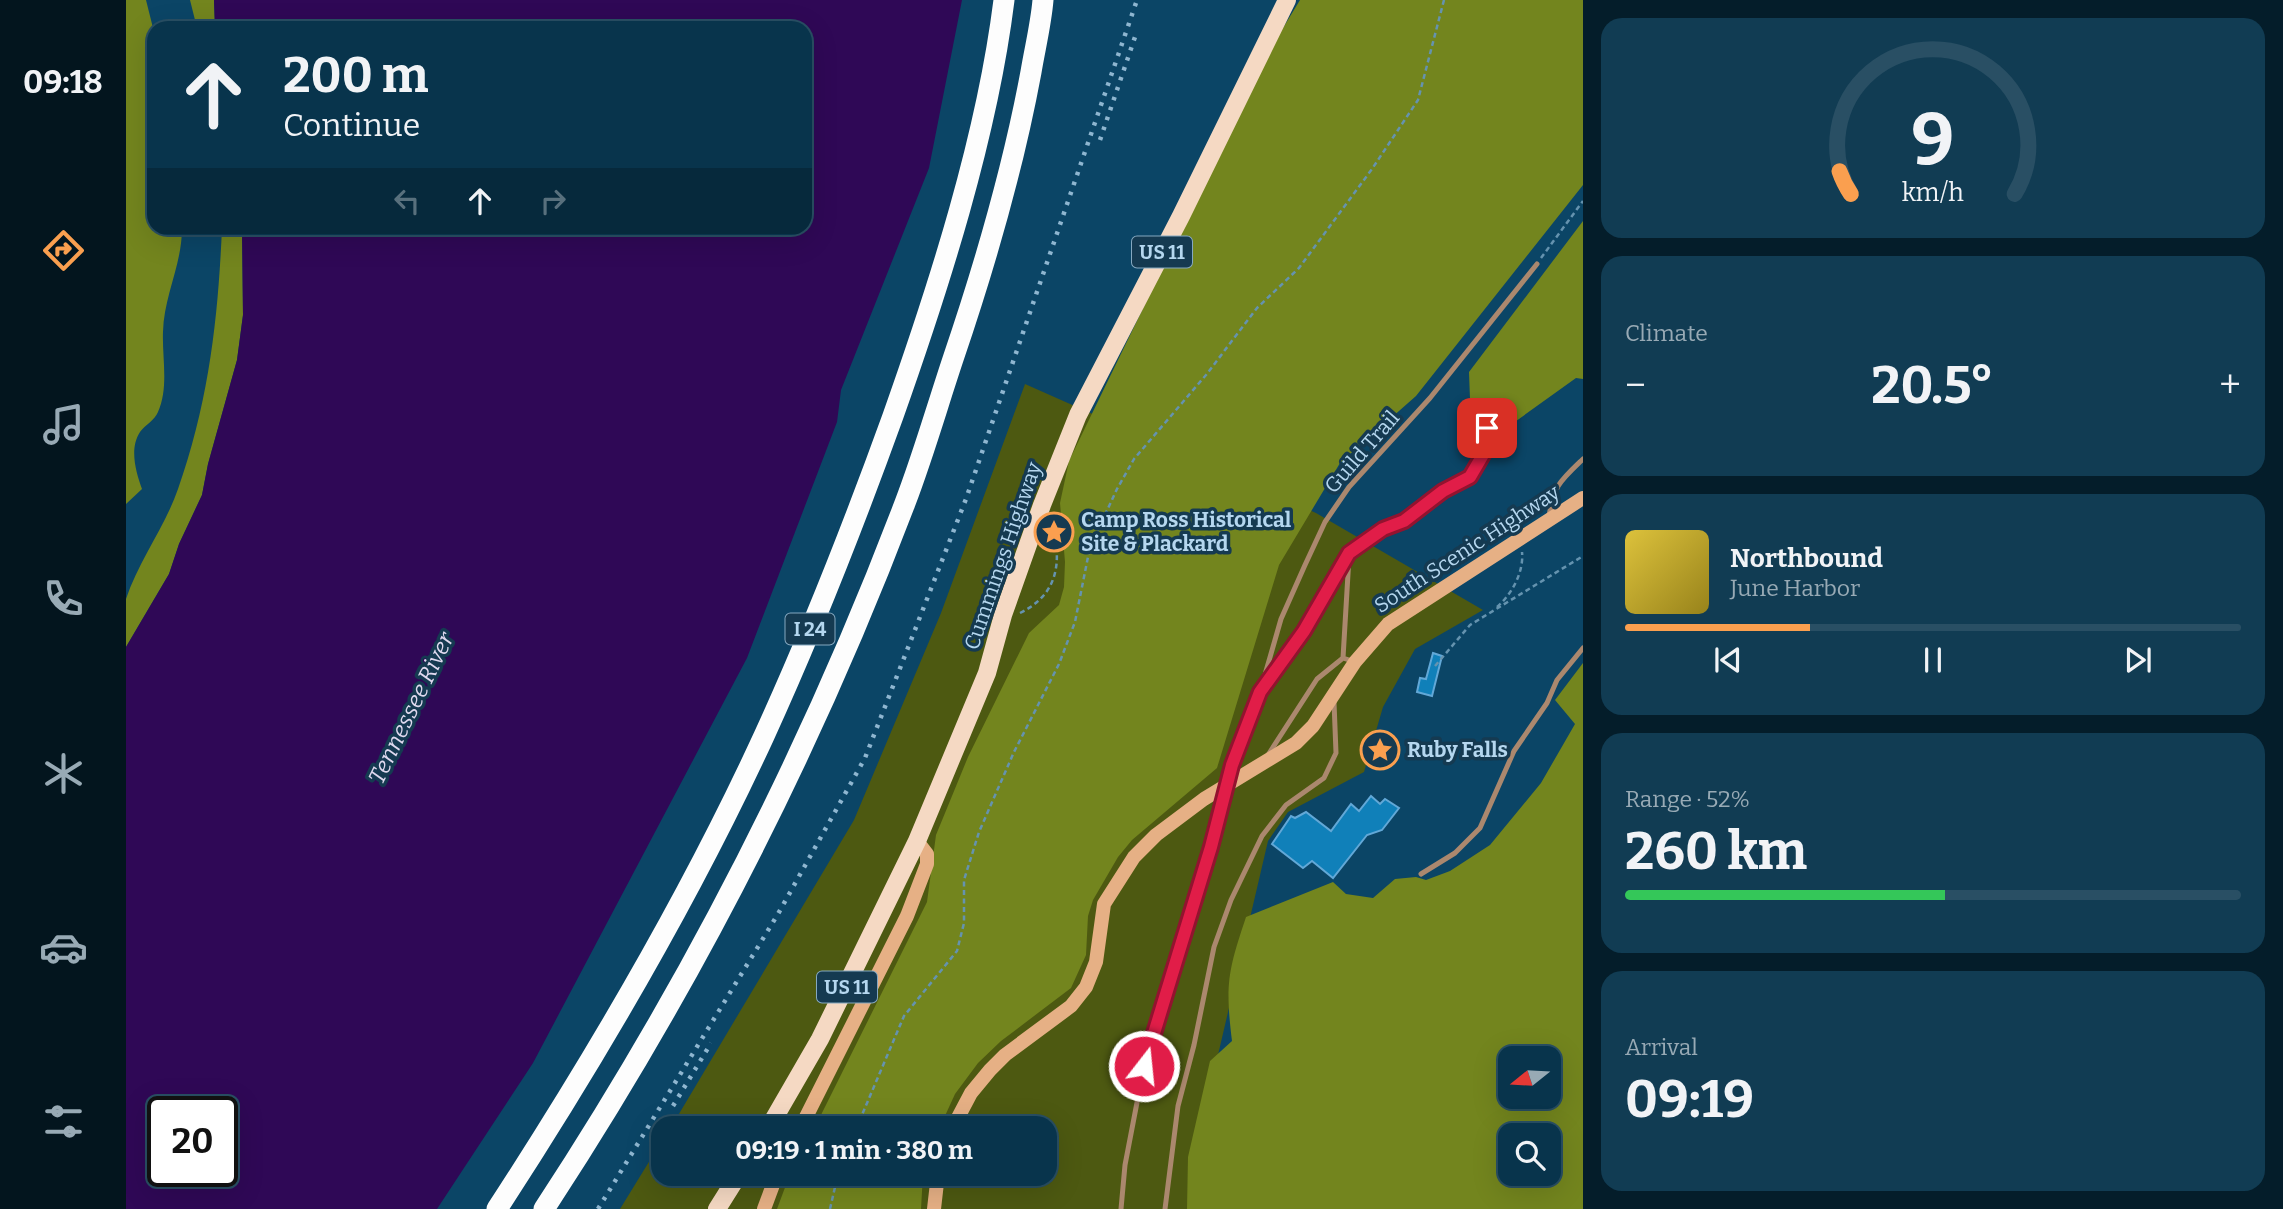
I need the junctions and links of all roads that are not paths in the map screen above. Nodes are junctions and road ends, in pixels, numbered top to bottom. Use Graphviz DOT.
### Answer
graph roads {
  1 [pos="1004,0"];
  2 [pos="1043,0"];
  3 [pos="1287,0"];
  4 [pos="1538,264"];
  5 [pos="1460,420"];
  6 [pos="1583,459"];
  7 [pos="1583,498"];
  8 [pos="1549,520"];
  9 [pos="1349,553"];
  10 [pos="1583,648"];
  11 [pos="1349,660"];
  12 [pos="1260,692"];
  13 [pos="1334,695"];
  14 [pos="1263,764"];
  15 [pos="1227,783"];
  16 [pos="917,841"];
  17 [pos="1421,874"];
  18 [pos="775,1116"];
  19 [pos="807,1116"];
  20 [pos="959,1116"];
  21 [pos="731,1186"];
  22 [pos="773,1186"];
  23 [pos="937,1186"];
  24 [pos="497,1209"];
  25 [pos="544,1209"];
  26 [pos="717,1209"];
  27 [pos="764,1209"];
  28 [pos="934,1209"];
  29 [pos="1121,1209"];
  30 [pos="1164,1209"];
  1 -- 24 [label="highway, I 24"];
  2 -- 25 [label="highway, I 24"];
  3 -- 16 [label="main road, Cummings Highway / US 11"];
  4 -- 12 [label="lane, Guild Trail"];
  5 -- 9 [label="lane"];
  6 -- 8 [label="lane"];
  7 -- 8 [label="main road, South Scenic Highway"];
  8 -- 11 [label="main road, South Scenic Highway"];
  9 -- 11 [label="lane"];
  9 -- 12 [label="lane"];
  10 -- 17 [label="lane"];
  11 -- 13 [label="main road, South Scenic Highway"];
  11 -- 14 [label="lane"];
  12 -- 15 [label="lane, Guild Trail"];
  13 -- 14 [label="main road, South Scenic Highway"];
  13 -- 30 [label="lane"];
  14 -- 15 [label="main road, South Scenic Highway"];
  15 -- 20 [label="main road, South Scenic Highway"];
  15 -- 29 [label="lane, Guild Trail"];
  16 -- 18 [label="main road, Cummings Highway / US 11"];
  16 -- 19 [label="main road"];
  21 -- 26 [label="main road"];
  22 -- 27 [label="main road"];
  23 -- 28 [label="main road"];
}
